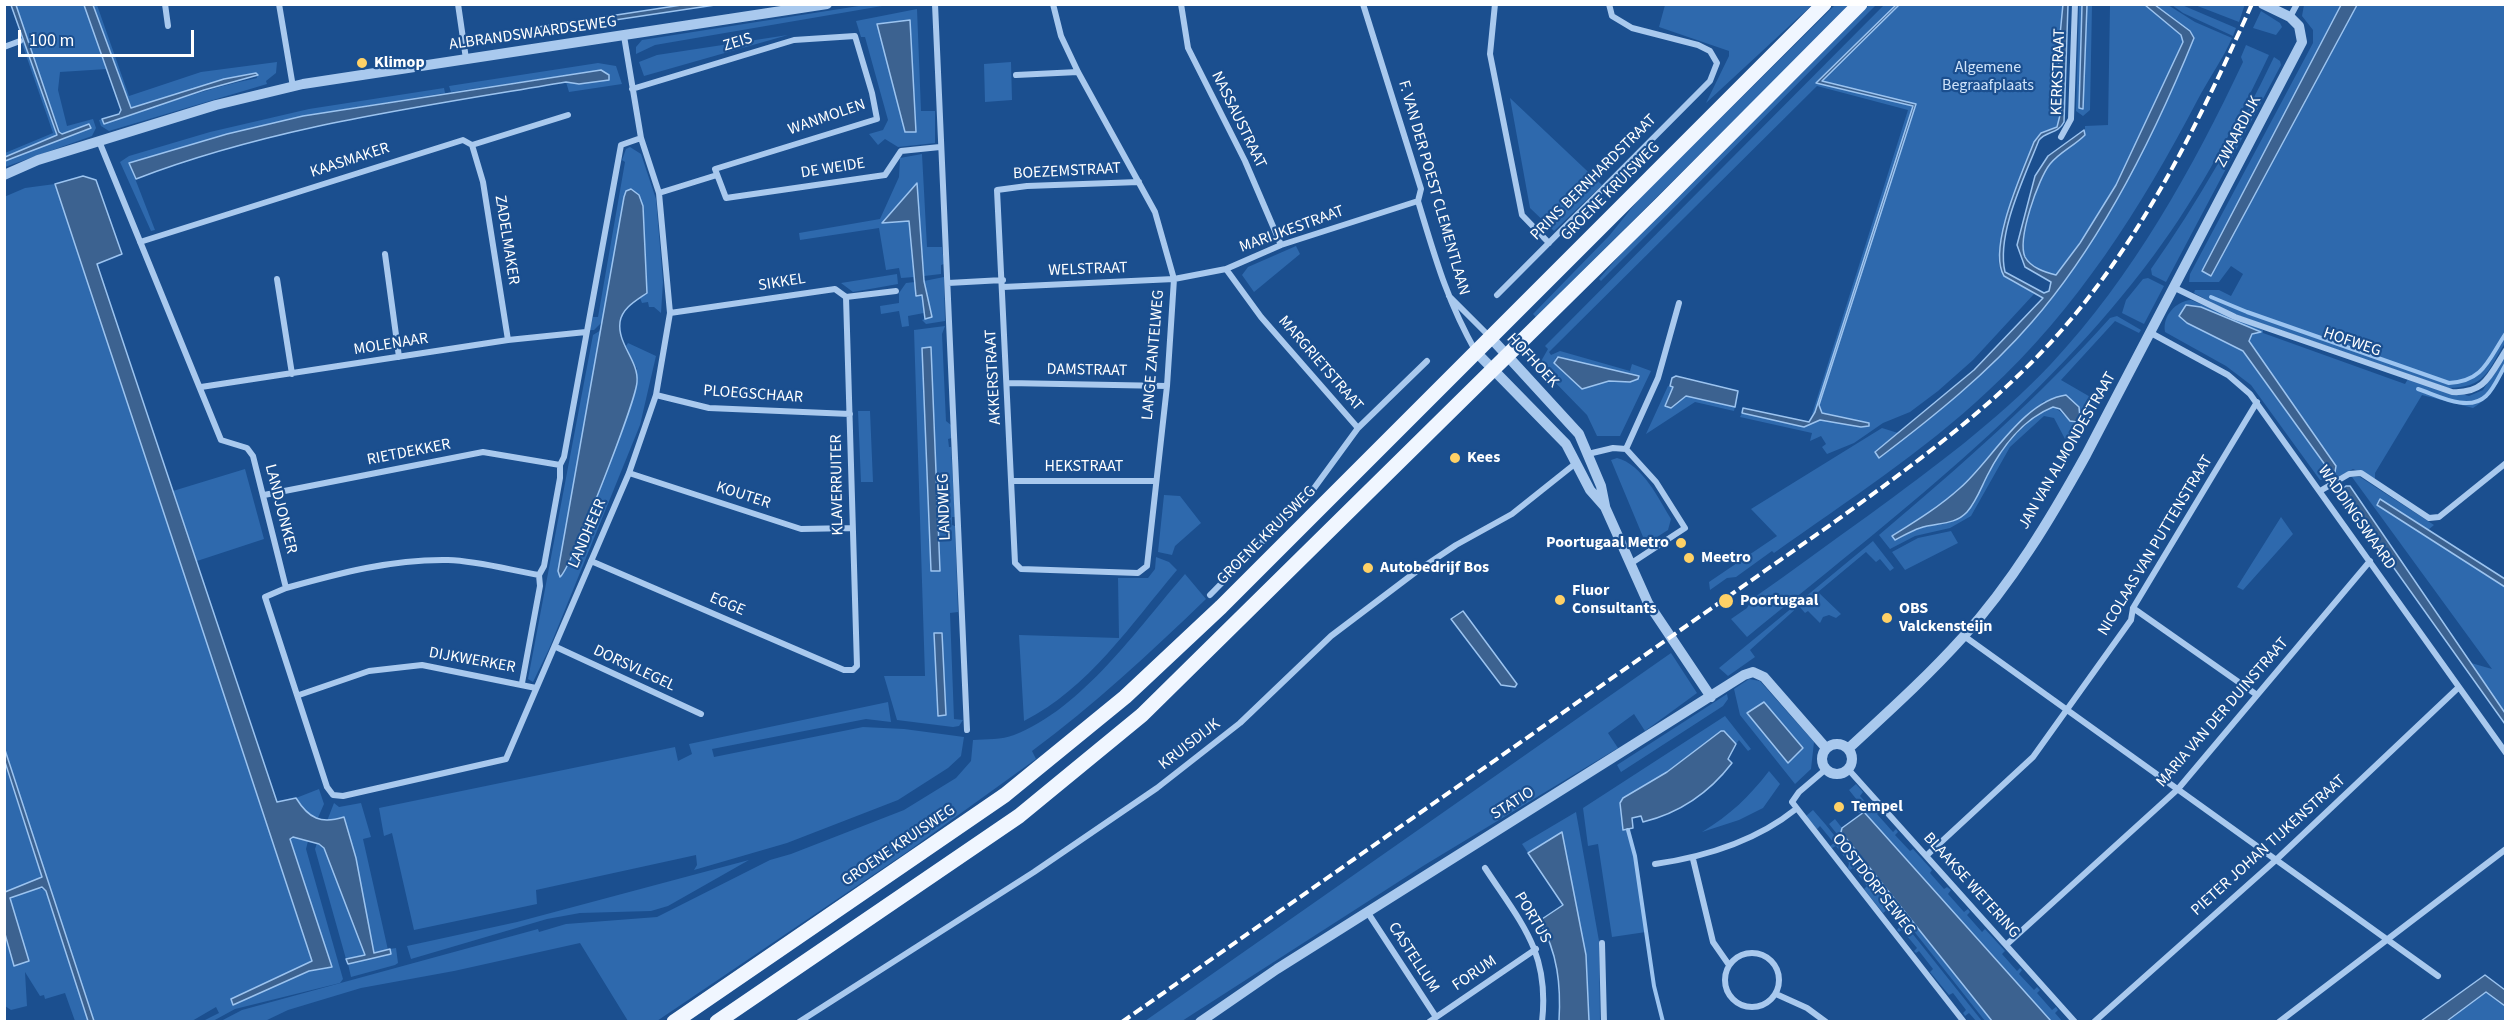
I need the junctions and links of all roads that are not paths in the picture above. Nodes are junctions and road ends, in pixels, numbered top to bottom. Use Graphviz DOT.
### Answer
graph roads {
  1 [pos="165,4"];
  2 [pos="279,4"];
  3 [pos="458,4"];
  4 [pos="827,4"];
  5 [pos="935,4"];
  6 [pos="1053,4"];
  7 [pos="1182,4"];
  8 [pos="1363,4"];
  9 [pos="1495,4"];
  10 [pos="1609,4"];
  11 [pos="1824,4"];
  12 [pos="1860,4"];
  13 [pos="2075,4"];
  14 [pos="2263,4"];
  15 [pos="2297,4"];
  16 [pos="2290,17"];
  17 [pos="168,26"];
  18 [pos="624,36"];
  19 [pos="855,36"];
  20 [pos="20,41"];
  21 [pos="4,46"];
  22 [pos="466,59"];
  23 [pos="1078,72"];
  24 [pos="1016,75"];
  25 [pos="293,87"];
  26 [pos="632,89"];
  27 [pos="568,115"];
  28 [pos="2061,137"];
  29 [pos="641,138"];
  30 [pos="99,141"];
  31 [pos="472,145"];
  32 [pos="940,147"];
  33 [pos="4,175"];
  34 [pos="717,175"];
  35 [pos="1139,182"];
  36 [pos="997,190"];
  37 [pos="659,192"];
  38 [pos="1418,201"];
  39 [pos="140,242"];
  40 [pos="1549,243"];
  41 [pos="1281,244"];
  42 [pos="385,254"];
  43 [pos="1227,268"];
  44 [pos="277,279"];
  45 [pos="1174,279"];
  46 [pos="948,283"];
  47 [pos="1003,283"];
  48 [pos="2175,288"];
  49 [pos="896,291"];
  50 [pos="1446,293"];
  51 [pos="1497,295"];
  52 [pos="846,297"];
  53 [pos="1680,303"];
  54 [pos="670,313"];
  55 [pos="586,332"];
  56 [pos="2151,333"];
  57 [pos="1491,338"];
  58 [pos="508,340"];
  59 [pos="2505,350"];
  60 [pos="1476,352"];
  61 [pos="1508,355"];
  62 [pos="399,357"];
  63 [pos="1427,361"];
  64 [pos="1493,369"];
  65 [pos="292,374"];
  66 [pos="1008,383"];
  67 [pos="1167,386"];
  68 [pos="201,387"];
  69 [pos="656,396"];
  70 [pos="2257,402"];
  71 [pos="850,414"];
  72 [pos="1358,428"];
  73 [pos="1626,449"];
  74 [pos="1588,454"];
  75 [pos="1576,463"];
  76 [pos="2505,463"];
  77 [pos="560,465"];
  78 [pos="629,473"];
  79 [pos="1012,481"];
  80 [pos="1155,481"];
  81 [pos="2320,491"];
  82 [pos="264,495"];
  83 [pos="1605,507"];
  84 [pos="852,528"];
  85 [pos="1149,554"];
  86 [pos="591,561"];
  87 [pos="2370,561"];
  88 [pos="1630,564"];
  89 [pos="539,575"];
  90 [pos="286,588"];
  91 [pos="1210,595"];
  92 [pos="2133,608"];
  93 [pos="1964,636"];
  94 [pos="556,647"];
  95 [pos="853,670"];
  96 [pos="522,683"];
  97 [pos="2459,687"];
  98 [pos="536,688"];
  99 [pos="298,695"];
  100 [pos="2257,695"];
  101 [pos="1711,697"];
  102 [pos="2068,710"];
  103 [pos="701,714"];
  104 [pos="967,730"];
  105 [pos="1826,748"];
  106 [pos="1848,749"];
  107 [pos="2505,753"];
  108 [pos="1826,769"];
  109 [pos="1848,769"];
  110 [pos="2178,789"];
  111 [pos="1796,809"];
  112 [pos="2505,849"];
  113 [pos="1926,856"];
  114 [pos="1693,859"];
  115 [pos="2277,859"];
  116 [pos="1655,864"];
  117 [pos="1485,868"];
  118 [pos="1368,914"];
  119 [pos="2387,938"];
  120 [pos="1602,943"];
  121 [pos="2006,945"];
  122 [pos="1536,949"];
  123 [pos="1729,965"];
  124 [pos="2438,976"];
  125 [pos="1776,994"];
  126 [pos="1436,1017"];
  127 [pos="674,1022"];
  128 [pos="717,1022"];
  129 [pos="799,1022"];
  130 [pos="1200,1022"];
  131 [pos="1429,1022"];
  132 [pos="1542,1022"];
  133 [pos="1604,1022"];
  134 [pos="1826,1022"];
  135 [pos="1964,1022"];
  136 [pos="2075,1022"];
  137 [pos="2094,1022"];
  138 [pos="2279,1022"];
  1 -- 17 [label="street"];
  2 -- 25 [label="street"];
  3 -- 22 [label="street"];
  4 -- 18 [label="street, ALBRANDSWAARDSEWEG"];
  5 -- 32 [label="street, LANDWEG"];
  6 -- 23 [label="street, LANGE ZANTELWEG"];
  7 -- 41 [label="street, NASSAUSTRAAT"];
  8 -- 38 [label="street, F. VAN DER POEST CLEMENTLAAN"];
  9 -- 40 [label="street"];
  10 -- 40 [label="street, PRINS BERNHARDSTRAAT"];
  11 -- 57 [label="main road, GROENE KRUISWEG"];
  12 -- 61 [label="main road"];
  13 -- 28 [label="street, KERKSTRAAT"];
  14 -- 16 [label="street"];
  15 -- 16 [label="street"];
  16 -- 48 [label="street, ZWAARDIJK"];
  18 -- 22 [label="street, ALBRANDSWAARDSEWEG"];
  18 -- 26 [label="street, LANDHEER"];
  19 -- 26 [label="street, ZEIS"];
  19 -- 34 [label="street, WANMOLEN"];
  20 -- 21 [label="street"];
  22 -- 25 [label="street, ALBRANDSWAARDSEWEG"];
  23 -- 24 [label="street"];
  23 -- 35 [label="street, LANGE ZANTELWEG"];
  25 -- 30 [label="street, ALBRANDSWAARDSEWEG"];
  26 -- 29 [label="street, LANDHEER"];
  27 -- 31 [label="street, KAASMAKER"];
  29 -- 37 [label="street, LANDHEER"];
  29 -- 55 [label="street, LANDHEER"];
  30 -- 33 [label="street, ALBRANDSWAARDSEWEG"];
  30 -- 39 [label="street, LANDJONKER"];
  31 -- 39 [label="street, KAASMAKER"];
  31 -- 58 [label="street, ZADELMAKER"];
  32 -- 34 [label="street, DE WEIDE"];
  32 -- 46 [label="street, LANDWEG"];
  34 -- 37 [label="street, WANMOLEN"];
  35 -- 36 [label="street, BOEZEMSTRAAT"];
  35 -- 45 [label="street, LANGE ZANTELWEG"];
  36 -- 47 [label="street, AKKERSTRAAT"];
  37 -- 54 [label="street, LANDHEER"];
  38 -- 41 [label="street, MARIJKESTRAAT"];
  38 -- 50 [label="street, F. VAN DER POEST CLEMENTLAAN"];
  39 -- 68 [label="street, LANDJONKER"];
  40 -- 51 [label="street, PRINS BERNHARDSTRAAT"];
  41 -- 43 [label="street, MARIJKESTRAAT"];
  42 -- 62 [label="street"];
  43 -- 45 [label="street, MARIJKESTRAAT"];
  43 -- 72 [label="street, MARGRIETSTRAAT"];
  44 -- 65 [label="street"];
  45 -- 47 [label="street, WELSTRAAT"];
  45 -- 67 [label="street, LANGE ZANTELWEG"];
  46 -- 47 [label="street"];
  46 -- 104 [label="street, LANDWEG"];
  47 -- 66 [label="street, AKKERSTRAAT"];
  48 -- 56 [label="street, JAN VAN ALMONDESTRAAT"];
  48 -- 59 [label="street, HOFWEG"];
  49 -- 52 [label="street, SIKKEL"];
  50 -- 57 [label="street, HOFHOEK"];
  50 -- 60 [label="street, F. VAN DER POEST CLEMENTLAAN"];
  52 -- 54 [label="street, SIKKEL"];
  52 -- 71 [label="street, KLAVERRUITER"];
  53 -- 73 [label="street"];
  54 -- 69 [label="street, LANDHEER"];
  55 -- 58 [label="street, MOLENAAR"];
  55 -- 77 [label="street, LANDHEER"];
  56 -- 70 [label="street, WADDINGSWAARD"];
  56 -- 93 [label="street, JAN VAN ALMONDESTRAAT"];
  57 -- 60 [label="main road, GROENE KRUISWEG"];
  57 -- 61 [label="street, HOFHOEK"];
  58 -- 62 [label="street, MOLENAAR"];
  60 -- 64 [label="street, F. VAN DER POEST CLEMENTLAAN"];
  60 -- 127 [label="main road, GROENE KRUISWEG"];
  61 -- 64 [label="main road"];
  61 -- 74 [label="street, HOFHOEK"];
  62 -- 65 [label="street, MOLENAAR"];
  63 -- 72 [label="street, MARGRIETSTRAAT"];
  64 -- 75 [label="street, HOFHOEK"];
  64 -- 128 [label="main road"];
  65 -- 68 [label="street, MOLENAAR"];
  66 -- 67 [label="street, DAMSTRAAT"];
  66 -- 79 [label="street, AKKERSTRAAT"];
  67 -- 80 [label="street, LANGE ZANTELWEG"];
  68 -- 82 [label="street, LANDJONKER"];
  69 -- 71 [label="street, PLOEGSCHAAR"];
  69 -- 78 [label="street, LANDHEER"];
  70 -- 81 [label="street, WADDINGSWAARD"];
  70 -- 92 [label="street, NICOLAAS VAN PUTTENSTRAAT"];
  71 -- 84 [label="street, KLAVERRUITER"];
  72 -- 91 [label="street, GROENE KRUISWEG"];
  73 -- 74 [label="street"];
  73 -- 88 [label="street"];
  74 -- 75 [label="street"];
  74 -- 83 [label="street, HOFHOEK"];
  75 -- 83 [label="street, HOFHOEK"];
  75 -- 129 [label="street, KRUISDIJK"];
  76 -- 81 [label="street"];
  77 -- 82 [label="street, RIETDEKKER"];
  77 -- 89 [label="street, LANDHEER"];
  78 -- 84 [label="street, KOUTER"];
  78 -- 86 [label="street, LANDHEER"];
  79 -- 80 [label="street, HEKSTRAAT"];
  79 -- 85 [label="street, AKKERSTRAAT"];
  80 -- 85 [label="street, LANGE ZANTELWEG"];
  81 -- 87 [label="street, WADDINGSWAARD"];
  82 -- 90 [label="street, LANDJONKER"];
  83 -- 88 [label="street, HOFHOEK"];
  84 -- 95 [label="street, KLAVERRUITER"];
  86 -- 94 [label="street, LANDHEER"];
  86 -- 95 [label="street, EGGE"];
  87 -- 97 [label="street, WADDINGSWAARD"];
  87 -- 100 [label="street, MARIA VAN DER DUINSTRAAT"];
  88 -- 101 [label="street, HOFHOEK"];
  89 -- 90 [label="street"];
  89 -- 96 [label="street, LANDHEER"];
  90 -- 99 [label="street"];
  92 -- 100 [label="street"];
  92 -- 102 [label="street, NICOLAAS VAN PUTTENSTRAAT"];
  93 -- 102 [label="street"];
  93 -- 106 [label="street, JAN VAN ALMONDESTRAAT"];
  94 -- 98 [label="street, LANDHEER"];
  94 -- 103 [label="street, DORSVLEGEL"];
  96 -- 98 [label="street, DIJKWERKER"];
  96 -- 99 [label="street, DIJKWERKER"];
  97 -- 107 [label="street, WADDINGSWAARD"];
  97 -- 115 [label="street, PIETER JOHAN TIJKENSTRAAT"];
  98 -- 99 [label="street, LANDHEER"];
  100 -- 110 [label="street, MARIA VAN DER DUINSTRAAT"];
  101 -- 105 [label="street, STATIO"];
  101 -- 118 [label="street, STATIO"];
  102 -- 110 [label="street"];
  102 -- 113 [label="street, NICOLAAS VAN PUTTENSTRAAT"];
  105 -- 106 [label="street"];
  105 -- 108 [label="street"];
  106 -- 109 [label="street"];
  108 -- 109 [label="street"];
  108 -- 111 [label="street"];
  109 -- 113 [label="street, BLAAKSE WETERING"];
  110 -- 115 [label="street"];
  110 -- 121 [label="street, MARIA VAN DER DUINSTRAAT"];
  111 -- 114 [label="street"];
  111 -- 135 [label="street, OOSTDORPSEWEG"];
  112 -- 119 [label="street"];
  113 -- 121 [label="street, BLAAKSE WETERING"];
  114 -- 116 [label="street"];
  114 -- 123 [label="street"];
  115 -- 119 [label="street"];
  115 -- 137 [label="street, PIETER JOHAN TIJKENSTRAAT"];
  117 -- 122 [label="street, PORTUS"];
  118 -- 126 [label="street, CASTELLUM"];
  118 -- 130 [label="street, STATIO"];
  119 -- 124 [label="street"];
  119 -- 138 [label="street"];
  120 -- 133 [label="street"];
  121 -- 136 [label="street, BLAAKSE WETERING"];
  122 -- 126 [label="street, FORUM"];
  122 -- 132 [label="street, PORTUS"];
  123 -- 125 [label="street"];
  123 -- 125 [label="street"];
  125 -- 134 [label="street"];
  126 -- 131 [label="street, FORUM"];
}
